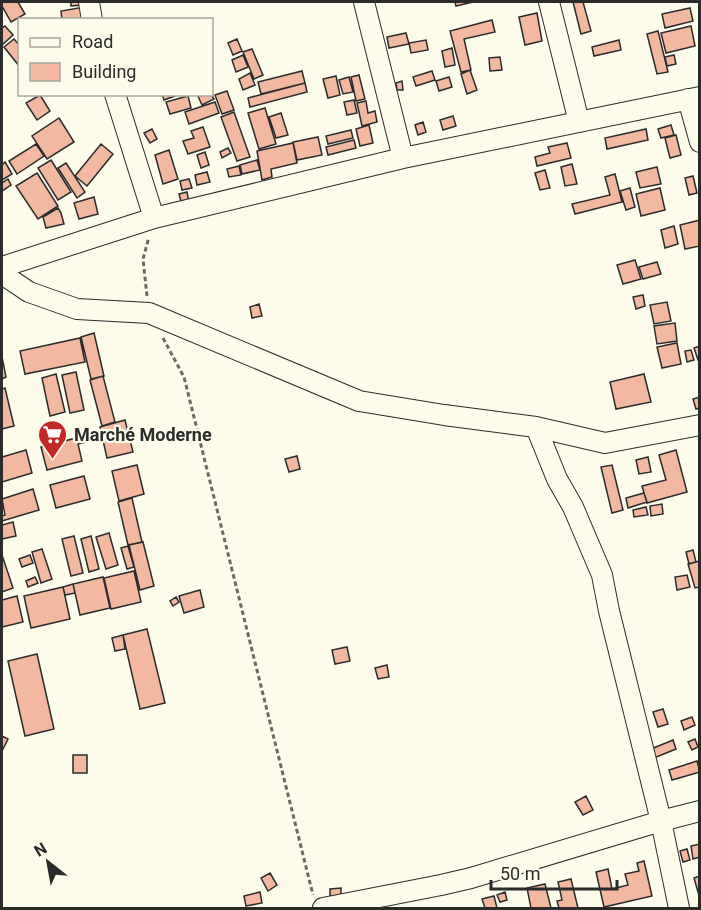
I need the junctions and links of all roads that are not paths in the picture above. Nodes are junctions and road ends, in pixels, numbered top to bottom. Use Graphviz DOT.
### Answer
graph roads {
  1 [pos="89,2"];
  2 [pos="364,2"];
  3 [pos="549,2"];
  4 [pos="92,18"];
  5 [pos="116,96"];
  6 [pos="694,98"];
  7 [pos="579,122"];
  8 [pos="699,142"];
  9 [pos="403,158"];
  10 [pos="154,218"];
  11 [pos="2,267"];
  12 [pos="2,274"];
  13 [pos="699,426"];
  14 [pos="536,427"];
  15 [pos="699,811"];
  16 [pos="661,821"];
  17 [pos="318,904"];
  18 [pos="679,909"];
  1 -- 4 [label="street"];
  2 -- 9 [label="street"];
  3 -- 7 [label="street"];
  5 -- 10 [label="street"];
  6 -- 7 [label="street"];
  6 -- 8 [label="street"];
  7 -- 9 [label="street"];
  9 -- 10 [label="street"];
  10 -- 11 [label="street"];
  12 -- 14 [label="street"];
  13 -- 14 [label="street"];
  14 -- 16 [label="street"];
  15 -- 16 [label="street"];
  16 -- 17 [label="street"];
  16 -- 18 [label="street"];
}
